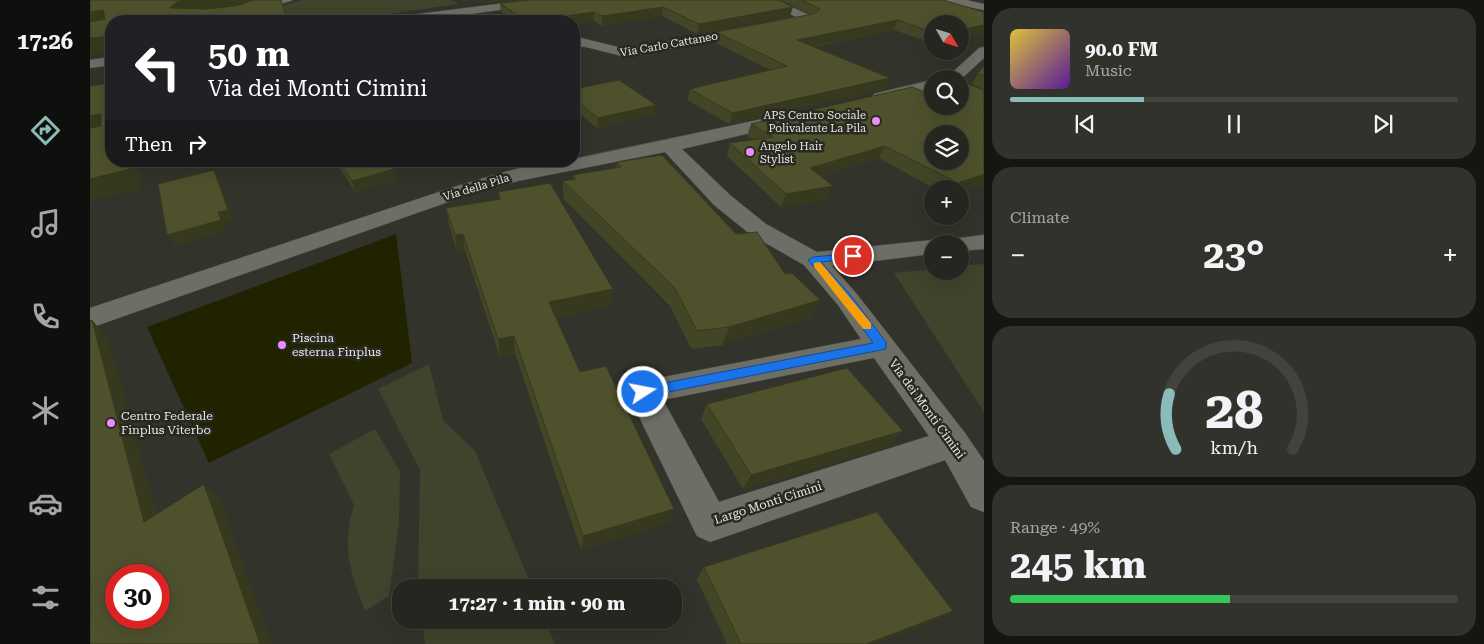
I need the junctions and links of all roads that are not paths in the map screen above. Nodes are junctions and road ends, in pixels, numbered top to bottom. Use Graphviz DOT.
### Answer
graph roads {
  1 [pos="287,0"];
  2 [pos="577,0"];
  3 [pos="767,0"];
  4 [pos="948,0"];
  5 [pos="984,7"];
  6 [pos="486,9"];
  7 [pos="246,15"];
  8 [pos="441,15"];
  9 [pos="494,15"];
  10 [pos="580,42"];
  11 [pos="984,51"];
  12 [pos="105,62"];
  13 [pos="90,64"];
  14 [pos="962,70"];
  15 [pos="924,87"];
  16 [pos="867,100"];
  17 [pos="802,115"];
  18 [pos="669,146"];
  19 [pos="580,158"];
  20 [pos="510,168"];
  21 [pos="984,242"];
  22 [pos="969,243"];
  23 [pos="924,248"];
  24 [pos="813,260"];
  25 [pos="90,318"];
  26 [pos="881,346"];
  27 [pos="953,443"];
  28 [pos="984,495"];
  1 -- 7 [label="street"];
  2 -- 6 [label="street"];
  3 -- 10 [label="street, Via Carlo Cattaneo"];
  4 -- 5 [label="street"];
  6 -- 8 [label="street"];
  6 -- 9 [label="street"];
  11 -- 14 [label="street"];
  12 -- 13 [label="street"];
  15 -- 16 [label="street"];
  17 -- 18 [label="street, Via della Pila"];
  18 -- 19 [label="street, Via della Pila"];
  18 -- 24 [label="street, Via dei Monti Cimini"];
  20 -- 25 [label="street, Via della Pila"];
  21 -- 22 [label="street"];
  23 -- 24 [label="street"];
  24 -- 26 [label="street, Via dei Monti Cimini"];
  26 -- 27 [label="street, Via dei Monti Cimini"];
  26 -- 27 [label="street, Largo Monti Cimini"];
  27 -- 28 [label="street, Via dei Monti Cimini"];
}
